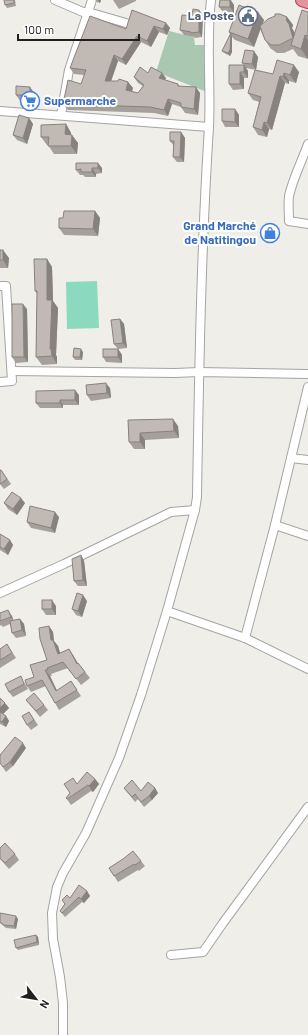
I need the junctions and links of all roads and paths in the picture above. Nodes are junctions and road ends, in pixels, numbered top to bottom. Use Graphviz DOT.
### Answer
graph roads {
  1 [pos="55,0"];
  2 [pos="92,0"];
  3 [pos="302,0"];
  4 [pos="211,1"];
  5 [pos="308,2"];
  6 [pos="88,12"];
  7 [pos="126,23"];
  8 [pos="0,111"];
  9 [pos="61,115"];
  10 [pos="209,127"];
  11 [pos="308,144"];
  12 [pos="308,224"];
  13 [pos="0,286"];
  14 [pos="12,371"];
  15 [pos="199,372"];
  16 [pos="308,374"];
  17 [pos="0,382"];
  18 [pos="308,387"];
  19 [pos="291,458"];
  20 [pos="308,460"];
  21 [pos="195,510"];
  22 [pos="275,525"];
  23 [pos="308,536"];
  24 [pos="0,593"];
  25 [pos="167,611"];
  26 [pos="245,638"];
  27 [pos="308,669"];
  28 [pos="308,806"];
  29 [pos="171,955"];
  30 [pos="63,1035"];
  1 -- 6 [label="street"];
  2 -- 6 [label="street"];
  3 -- 5 [label="highway"];
  4 -- 10 [label="street"];
  6 -- 7 [label="street"];
  6 -- 9 [label="street"];
  8 -- 9 [label="street"];
  9 -- 10 [label="street"];
  10 -- 15 [label="street"];
  11 -- 12 [label="street"];
  13 -- 14 [label="street"];
  14 -- 15 [label="street"];
  14 -- 17 [label="street"];
  15 -- 16 [label="street"];
  15 -- 21 [label="street"];
  18 -- 19 [label="street"];
  19 -- 20 [label="street"];
  19 -- 22 [label="street"];
  21 -- 24 [label="street"];
  21 -- 25 [label="street"];
  22 -- 23 [label="street"];
  22 -- 26 [label="street"];
  25 -- 26 [label="street"];
  25 -- 30 [label="street"];
  26 -- 27 [label="street"];
  28 -- 29 [label="street"];
}
